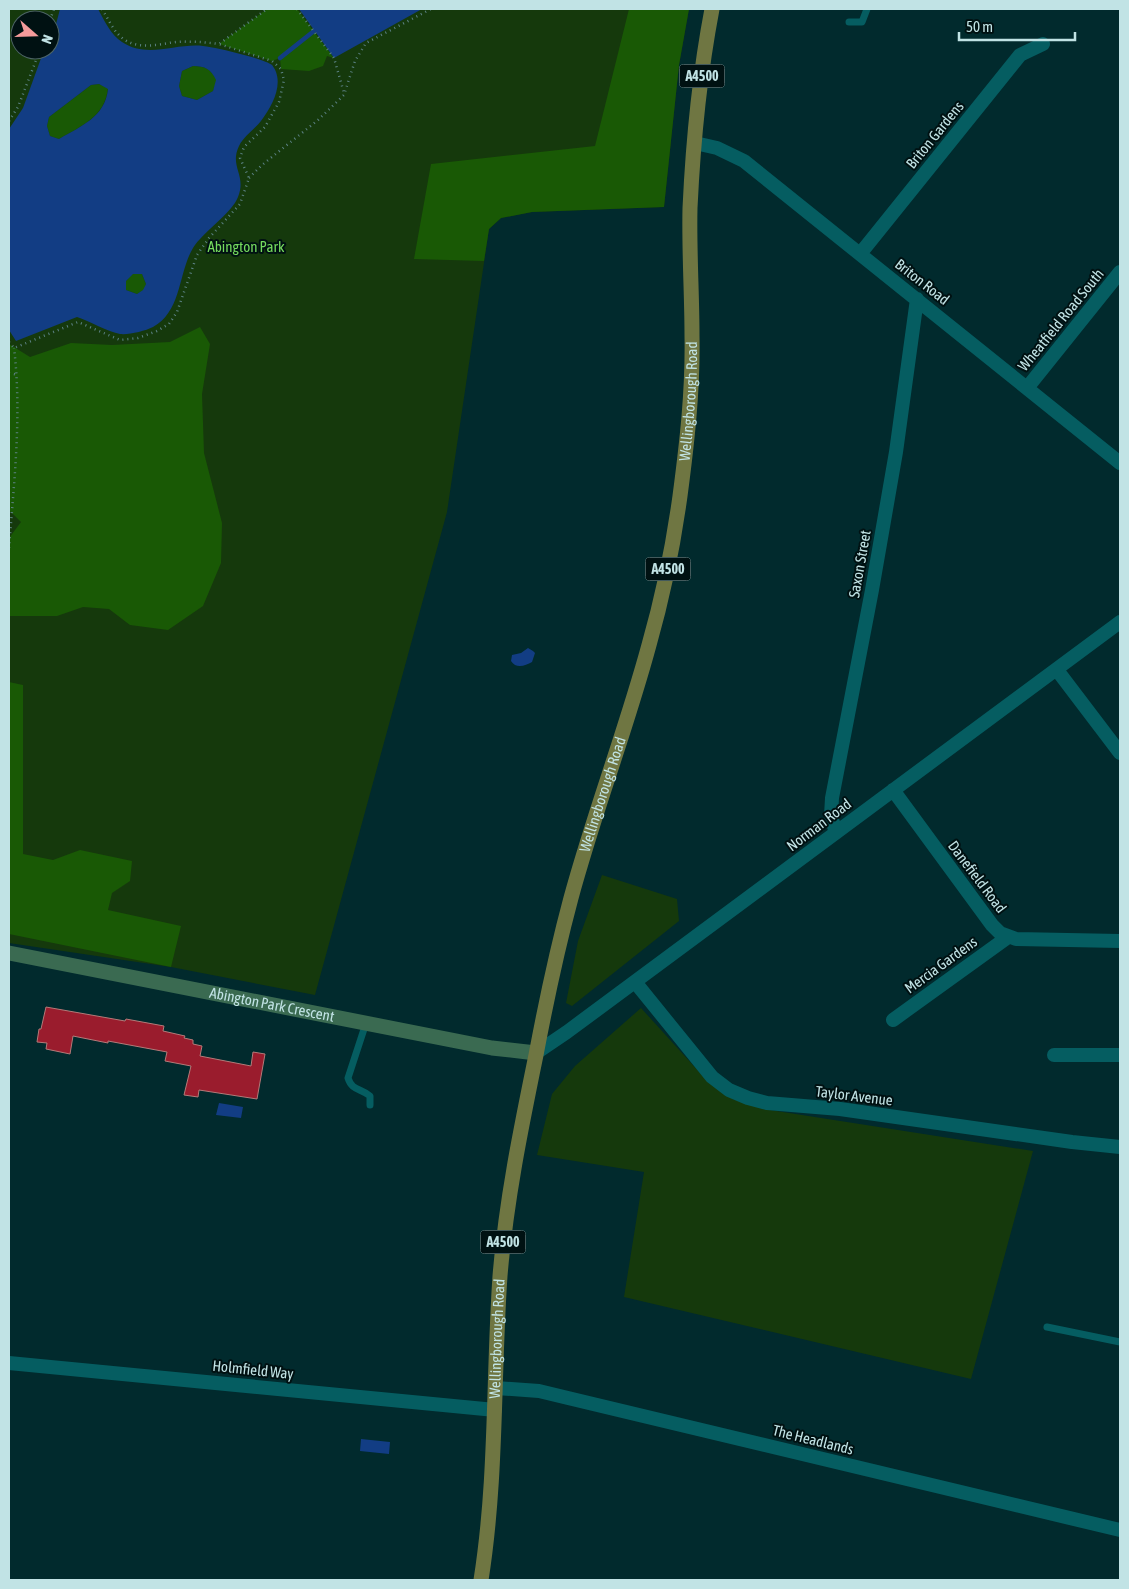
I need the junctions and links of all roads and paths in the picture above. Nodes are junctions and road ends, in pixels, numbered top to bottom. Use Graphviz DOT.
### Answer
graph roads {
  1 [pos="102,9"];
  2 [pos="267,9"];
  3 [pos="297,9"];
  4 [pos="431,9"];
  5 [pos="712,9"];
  6 [pos="867,9"];
  7 [pos="849,22"];
  8 [pos="219,44"];
  9 [pos="1043,44"];
  10 [pos="36,60"];
  11 [pos="344,94"];
  12 [pos="9,121"];
  13 [pos="695,144"];
  14 [pos="249,178"];
  15 [pos="860,254"];
  16 [pos="1120,272"];
  17 [pos="917,299"];
  18 [pos="9,342"];
  19 [pos="14,348"];
  20 [pos="9,372"];
  21 [pos="18,375"];
  22 [pos="1027,388"];
  23 [pos="1120,463"];
  24 [pos="9,548"];
  25 [pos="1120,622"];
  26 [pos="1057,670"];
  27 [pos="1120,753"];
  28 [pos="893,790"];
  29 [pos="836,833"];
  30 [pos="1008,937"];
  31 [pos="1120,941"];
  32 [pos="9,953"];
  33 [pos="635,982"];
  34 [pos="893,1020"];
  35 [pos="366,1023"];
  36 [pos="536,1053"];
  37 [pos="1054,1055"];
  38 [pos="1120,1056"];
  39 [pos="370,1105"];
  40 [pos="1120,1147"];
  41 [pos="1047,1326"];
  42 [pos="1120,1342"];
  43 [pos="9,1363"];
  44 [pos="496,1388"];
  45 [pos="495,1410"];
  46 [pos="1120,1530"];
  47 [pos="481,1580"];
  1 -- 8 [label="path"];
  2 -- 8 [label="path"];
  3 -- 11 [label="path"];
  4 -- 11 [label="path"];
  5 -- 13 [label="main road, Wellingborough Road / A4500"];
  6 -- 7 [label="lane"];
  8 -- 14 [label="path"];
  9 -- 15 [label="street, Briton Gardens"];
  10 -- 12 [label="path"];
  11 -- 14 [label="path"];
  13 -- 15 [label="street, Briton Road"];
  13 -- 36 [label="main road, Wellingborough Road / A4500"];
  14 -- 19 [label="path"];
  15 -- 17 [label="street, Briton Road"];
  16 -- 22 [label="street, Wheatfield Road South"];
  17 -- 22 [label="street, Briton Road"];
  17 -- 29 [label="street, Saxon Street"];
  18 -- 19 [label="path"];
  19 -- 21 [label="path"];
  20 -- 21 [label="path"];
  21 -- 24 [label="path"];
  22 -- 23 [label="street, Briton Road"];
  25 -- 26 [label="street, Norman Road"];
  26 -- 27 [label="street"];
  26 -- 28 [label="street, Norman Road"];
  28 -- 29 [label="street, Norman Road"];
  28 -- 30 [label="street, Danefield Road"];
  29 -- 33 [label="street, Norman Road"];
  30 -- 31 [label="street"];
  30 -- 34 [label="street, Mercia Gardens"];
  32 -- 35 [label="street, Abington Park Crescent"];
  33 -- 36 [label="street, Norman Road"];
  33 -- 40 [label="street, Taylor Avenue"];
  35 -- 36 [label="street, Abington Park Crescent"];
  35 -- 39 [label="lane"];
  36 -- 44 [label="main road, Wellingborough Road / A4500"];
  37 -- 38 [label="street"];
  41 -- 42 [label="lane"];
  43 -- 45 [label="street, Holmfield Way"];
  44 -- 45 [label="main road, Wellingborough Road / A4500"];
  44 -- 46 [label="street, The Headlands"];
  45 -- 47 [label="main road, Wellingborough Road / A4500"];
}
